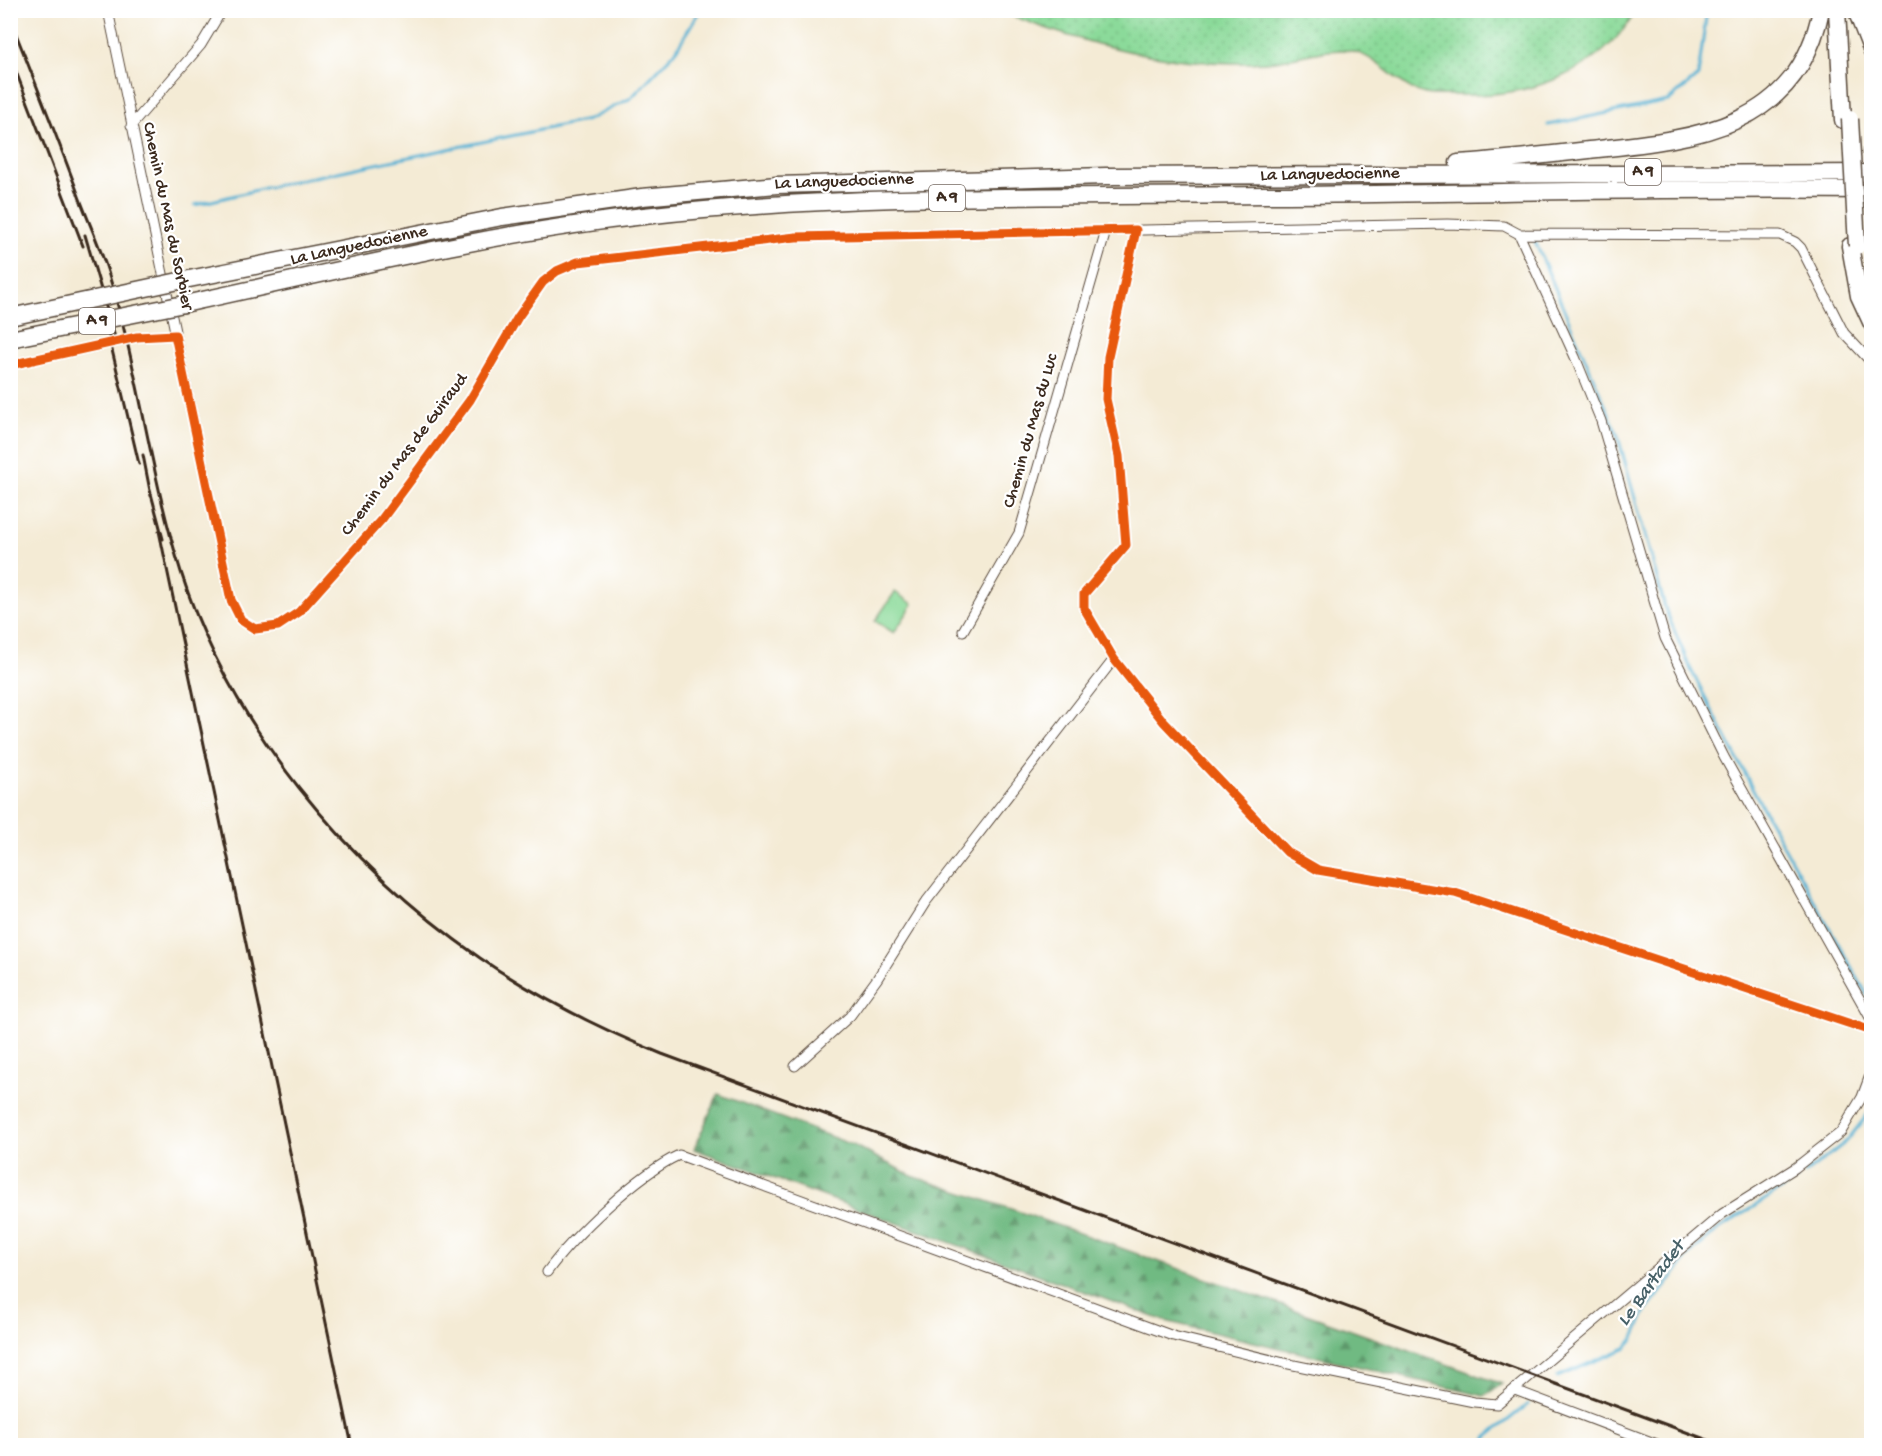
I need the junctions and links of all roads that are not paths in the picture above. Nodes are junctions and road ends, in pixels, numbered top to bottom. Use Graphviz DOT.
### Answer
graph roads {
  1 [pos="108,10"];
  2 [pos="222,10"];
  3 [pos="1821,10"];
  4 [pos="1837,10"];
  5 [pos="1844,10"];
  6 [pos="1856,10"];
  7 [pos="1872,51"];
  8 [pos="1847,119"];
  9 [pos="131,126"];
  10 [pos="1872,173"];
  11 [pos="1414,174"];
  12 [pos="1869,191"];
  13 [pos="1136,230"];
  14 [pos="1106,231"];
  15 [pos="1519,234"];
  16 [pos="1854,246"];
  17 [pos="1872,308"];
  18 [pos="10,317"];
  19 [pos="1872,324"];
  20 [pos="174,335"];
  21 [pos="10,339"];
  22 [pos="1872,363"];
  23 [pos="10,365"];
  24 [pos="963,631"];
  25 [pos="1114,659"];
  26 [pos="1872,1021"];
  27 [pos="1872,1031"];
  28 [pos="795,1066"];
  29 [pos="1872,1071"];
  30 [pos="547,1272"];
  31 [pos="1515,1390"];
  32 [pos="1662,1446"];
  1 -- 9 [label="street, Chemin du Mas du Sorbier"];
  2 -- 9 [label="street"];
  3 -- 11 [label="highway"];
  4 -- 8 [label="highway"];
  5 -- 8 [label="highway"];
  6 -- 7 [label="highway"];
  8 -- 16 [label="highway"];
  9 -- 20 [label="street, Chemin du Mas du Sorbier"];
  10 -- 11 [label="highway, La Languedocienne / A 9"];
  11 -- 18 [label="highway, La Languedocienne / A 9, bridge"];
  12 -- 21 [label="highway, La Languedocienne / A 9, bridge"];
  13 -- 14 [label="street, Chemin du Mas de Guiraud"];
  13 -- 15 [label="street, Chemin du Mas de Guiraud"];
  13 -- 25 [label="street"];
  14 -- 20 [label="street, Chemin du Mas de Guiraud"];
  14 -- 24 [label="street, Chemin du Mas du Luc"];
  15 -- 22 [label="street, Chemin du Mas de Guiraud"];
  15 -- 26 [label="street"];
  16 -- 17 [label="highway"];
  16 -- 19 [label="highway"];
  20 -- 23 [label="street, Chemin du Mas du Sorbier, bridge"];
  25 -- 27 [label="street"];
  25 -- 28 [label="street"];
  29 -- 31 [label="street"];
  30 -- 31 [label="street"];
  31 -- 32 [label="street"];
}
